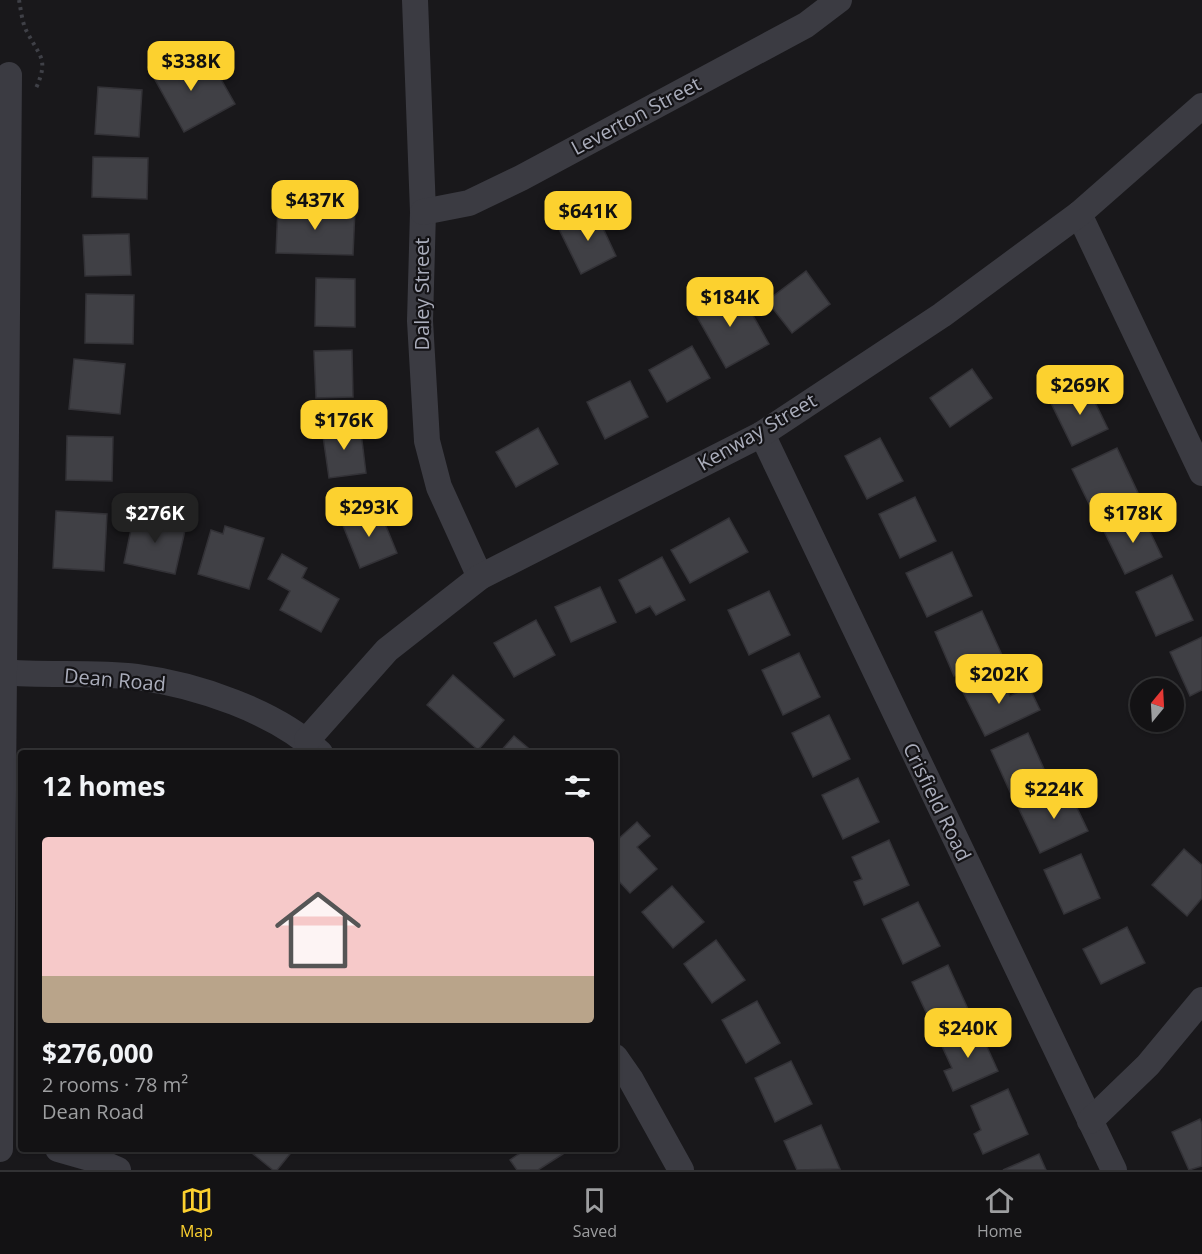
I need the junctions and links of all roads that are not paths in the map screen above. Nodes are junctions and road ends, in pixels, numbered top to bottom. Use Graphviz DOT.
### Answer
graph roads {
  1 [pos="415,0"];
  2 [pos="839,0"];
  3 [pos="9,75"];
  4 [pos="1202,106"];
  5 [pos="423,212"];
  6 [pos="1079,214"];
  7 [pos="762,434"];
  8 [pos="1202,473"];
  9 [pos="480,577"];
  10 [pos="2,673"];
  11 [pos="313,747"];
  12 [pos="1202,1000"];
  13 [pos="618,1061"];
  14 [pos="1090,1120"];
  15 [pos="0,1137"];
  16 [pos="18,1139"];
  17 [pos="0,1149"];
  18 [pos="68,1152"];
  19 [pos="118,1170"];
  20 [pos="681,1170"];
  21 [pos="1114,1170"];
  1 -- 5 [label="street, Daley Street"];
  2 -- 5 [label="street, Leverton Street"];
  3 -- 10 [label="street"];
  4 -- 6 [label="street, Kenway Street"];
  5 -- 9 [label="street, Daley Street"];
  6 -- 7 [label="street, Kenway Street"];
  6 -- 8 [label="street"];
  7 -- 9 [label="street, Kenway Street"];
  7 -- 14 [label="street, Crisfield Road"];
  9 -- 11 [label="street, Kenway Street"];
  10 -- 11 [label="street, Dean Road"];
  10 -- 15 [label="street"];
  12 -- 14 [label="street"];
  13 -- 20 [label="street"];
  14 -- 21 [label="street, Crisfield Road"];
  15 -- 16 [label="street"];
  15 -- 17 [label="street"];
  18 -- 19 [label="street"];
}
